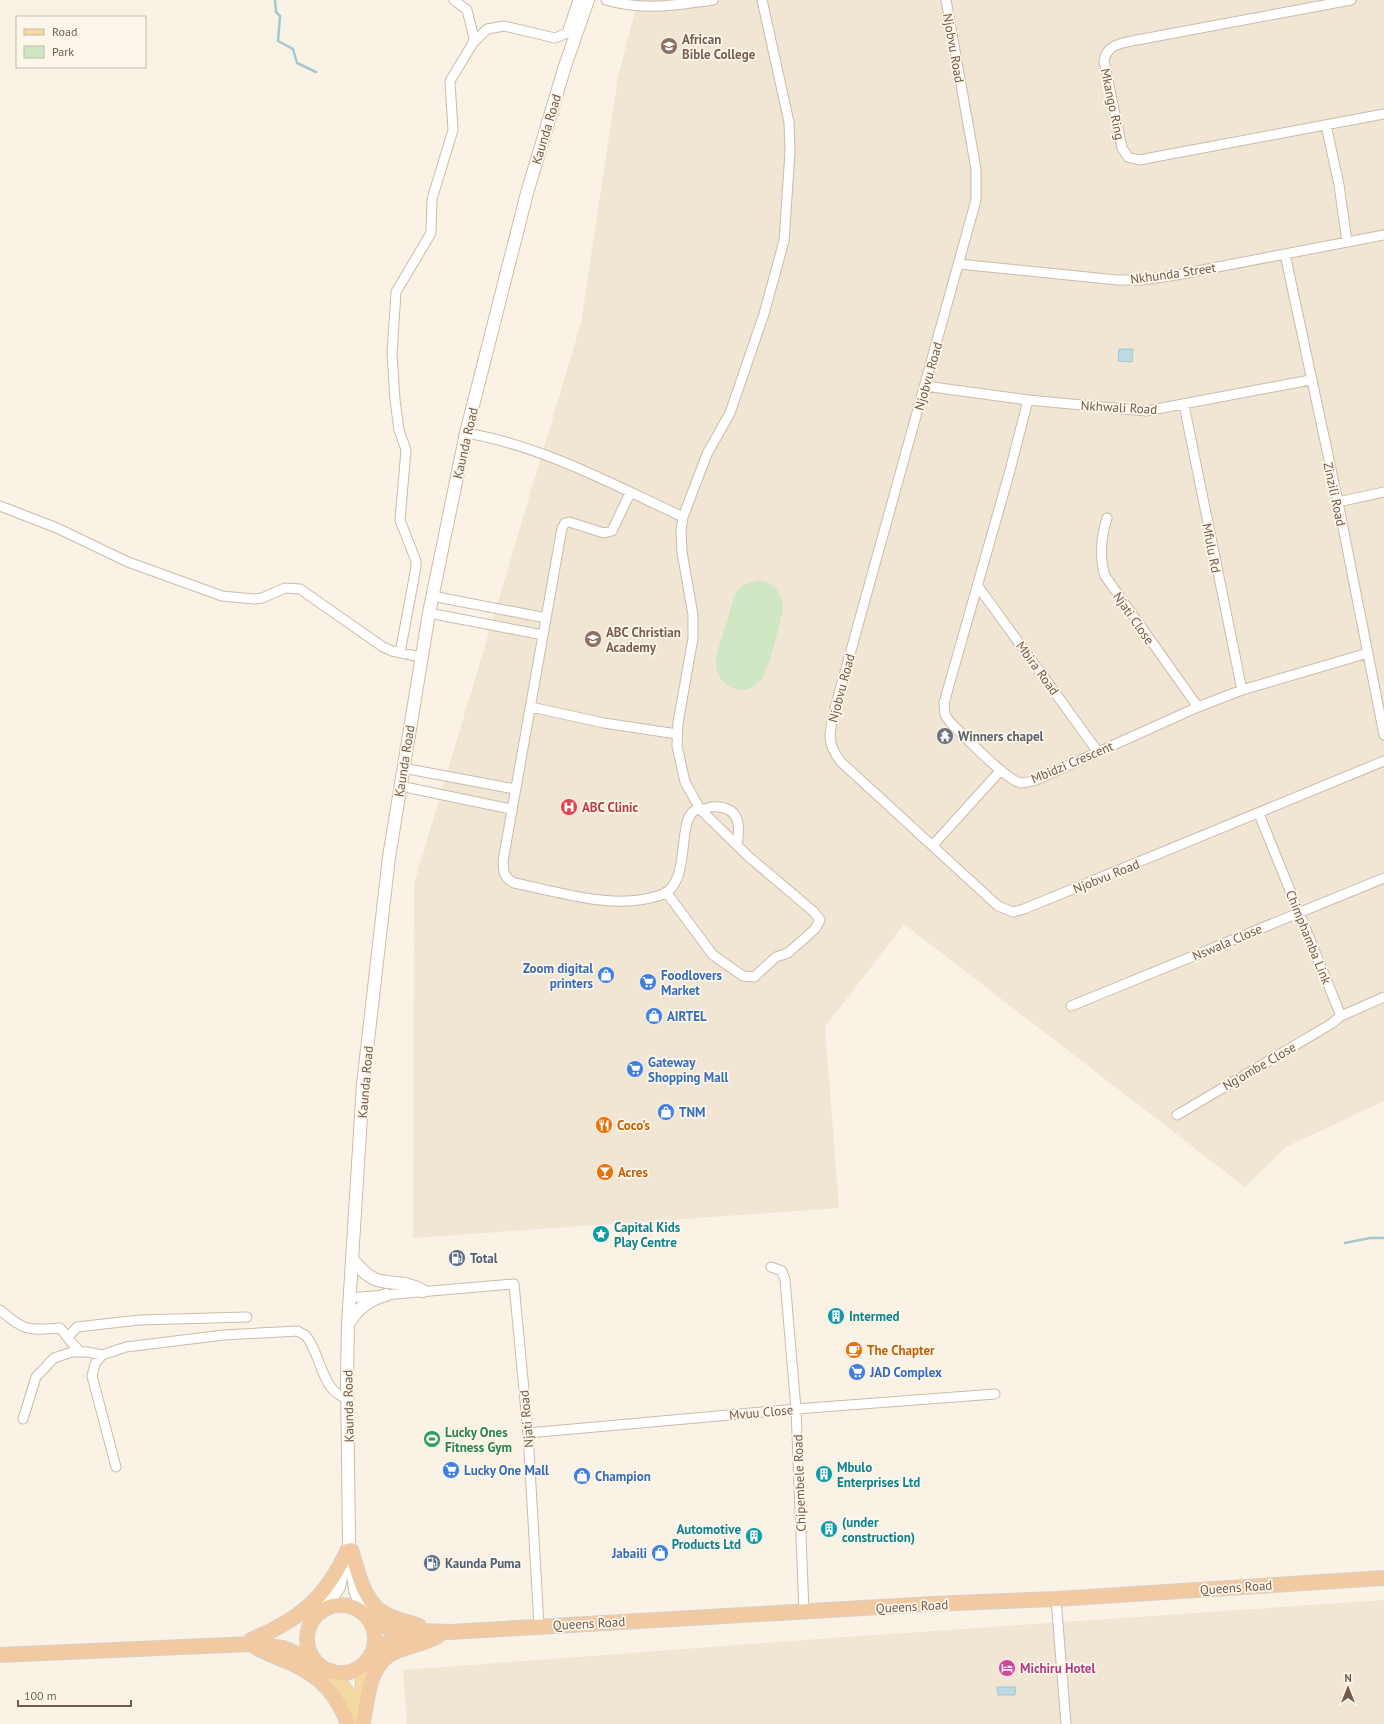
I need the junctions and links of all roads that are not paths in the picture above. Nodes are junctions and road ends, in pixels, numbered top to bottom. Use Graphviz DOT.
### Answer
graph roads {
  1 [pos="454,0"];
  2 [pos="578,0"];
  3 [pos="588,0"];
  4 [pos="606,0"];
  5 [pos="713,0"];
  6 [pos="762,0"];
  7 [pos="946,0"];
  8 [pos="1351,0"];
  9 [pos="694,2"];
  10 [pos="473,43"];
  11 [pos="1384,114"];
  12 [pos="1326,125"];
  13 [pos="1384,235"];
  14 [pos="1348,242"];
  15 [pos="1285,254"];
  16 [pos="959,264"];
  17 [pos="1310,380"];
  18 [pos="925,386"];
  19 [pos="1028,400"];
  20 [pos="1184,405"];
  21 [pos="466,433"];
  22 [pos="1384,492"];
  23 [pos="630,493"];
  24 [pos="1338,502"];
  25 [pos="0,506"];
  26 [pos="683,517"];
  27 [pos="1107,518"];
  28 [pos="977,585"];
  29 [pos="432,596"];
  30 [pos="429,613"];
  31 [pos="546,618"];
  32 [pos="543,635"];
  33 [pos="400,653"];
  34 [pos="1368,653"];
  35 [pos="421,658"];
  36 [pos="1242,690"];
  37 [pos="531,707"];
  38 [pos="1198,707"];
  39 [pos="677,734"];
  40 [pos="1384,734"];
  41 [pos="1098,752"];
  42 [pos="1384,761"];
  43 [pos="403,768"];
  44 [pos="1001,770"];
  45 [pos="400,786"];
  46 [pos="514,789"];
  47 [pos="511,809"];
  48 [pos="701,810"];
  49 [pos="1259,814"];
  50 [pos="737,845"];
  51 [pos="933,846"];
  52 [pos="1384,878"];
  53 [pos="666,892"];
  54 [pos="1299,913"];
  55 [pos="1384,997"];
  56 [pos="1071,1006"];
  57 [pos="1341,1016"];
  58 [pos="1177,1115"];
  59 [pos="353,1260"];
  60 [pos="771,1267"];
  61 [pos="423,1291"];
  62 [pos="386,1295"];
  63 [pos="349,1298"];
  64 [pos="0,1310"];
  65 [pos="247,1317"];
  66 [pos="348,1324"];
  67 [pos="77,1327"];
  68 [pos="60,1328"];
  69 [pos="68,1337"];
  70 [pos="81,1352"];
  71 [pos="102,1355"];
  72 [pos="995,1394"];
  73 [pos="347,1398"];
  74 [pos="796,1409"];
  75 [pos="23,1419"];
  76 [pos="528,1433"];
  77 [pos="116,1466"];
  78 [pos="349,1547"];
  79 [pos="1384,1578"];
  80 [pos="1056,1599"];
  81 [pos="804,1612"];
  82 [pos="319,1614"];
  83 [pos="367,1617"];
  84 [pos="539,1626"];
  85 [pos="438,1633"];
  86 [pos="251,1642"];
  87 [pos="0,1655"];
  88 [pos="369,1657"];
  89 [pos="315,1661"];
  90 [pos="331,1671"];
  91 [pos="348,1724"];
  92 [pos="356,1724"];
  93 [pos="363,1724"];
  94 [pos="1066,1724"];
  1 -- 10 [label="street"];
  2 -- 10 [label="street"];
  3 -- 21 [label="main road, Kaunda Road"];
  4 -- 9 [label="street"];
  5 -- 9 [label="street"];
  6 -- 26 [label="street"];
  7 -- 16 [label="street, Njobvu Road"];
  8 -- 12 [label="street, Mkango Ring"];
  10 -- 33 [label="street"];
  11 -- 12 [label="street, Mkango Ring"];
  12 -- 14 [label="street"];
  13 -- 14 [label="street, Nkhunda Street"];
  14 -- 15 [label="street, Nkhunda Street"];
  15 -- 16 [label="street, Nkhunda Street"];
  15 -- 17 [label="street, Zinzili Road"];
  16 -- 18 [label="street, Njobvu Road"];
  17 -- 20 [label="street, Nkhwali Road"];
  17 -- 24 [label="street, Zinzili Road"];
  18 -- 19 [label="street, Nkhwali Road"];
  18 -- 51 [label="street, Njobvu Road"];
  19 -- 20 [label="street, Nkhwali Road"];
  19 -- 28 [label="street, Mbidzi Crescent"];
  20 -- 36 [label="street, Mfulu Rd"];
  21 -- 23 [label="street"];
  21 -- 29 [label="main road, Kaunda Road"];
  22 -- 24 [label="street"];
  23 -- 26 [label="street"];
  23 -- 31 [label="street"];
  24 -- 34 [label="street, Zinzili Road"];
  25 -- 33 [label="street"];
  26 -- 39 [label="street"];
  27 -- 38 [label="street, Njati Close"];
  28 -- 41 [label="street, Mbira Road"];
  28 -- 44 [label="street, Mbidzi Crescent"];
  29 -- 30 [label="main road, Kaunda Road"];
  29 -- 31 [label="street"];
  30 -- 32 [label="street"];
  30 -- 35 [label="main road, Kaunda Road"];
  31 -- 32 [label="street"];
  32 -- 37 [label="street"];
  33 -- 35 [label="street"];
  34 -- 36 [label="street, Mbidzi Crescent"];
  34 -- 40 [label="street, Zinzili Road"];
  35 -- 43 [label="main road, Kaunda Road"];
  36 -- 38 [label="street, Mbidzi Crescent"];
  37 -- 39 [label="street"];
  37 -- 46 [label="street"];
  38 -- 41 [label="street, Mbidzi Crescent"];
  39 -- 48 [label="street"];
  41 -- 44 [label="street, Mbidzi Crescent"];
  42 -- 49 [label="street, Njobvu Road"];
  43 -- 45 [label="main road, Kaunda Road"];
  43 -- 46 [label="street"];
  44 -- 51 [label="street"];
  45 -- 47 [label="street"];
  45 -- 59 [label="main road, Kaunda Road"];
  46 -- 47 [label="street"];
  47 -- 53 [label="street"];
  48 -- 50 [label="street"];
  48 -- 50 [label="street"];
  48 -- 53 [label="street"];
  49 -- 51 [label="street, Njobvu Road"];
  49 -- 54 [label="street, Chimphamba Link"];
  50 -- 53 [label="street"];
  52 -- 54 [label="street, Nswala Close"];
  54 -- 56 [label="street, Nswala Close"];
  54 -- 57 [label="street, Chimphamba Link"];
  55 -- 57 [label="street"];
  57 -- 58 [label="street, Ng'ombe Close"];
  59 -- 61 [label="main road"];
  59 -- 63 [label="main road, Kaunda Road"];
  60 -- 74 [label="street, Chipembele Road"];
  61 -- 62 [label="street"];
  61 -- 76 [label="street, Njati Road"];
  62 -- 63 [label="street"];
  62 -- 66 [label="main road"];
  63 -- 66 [label="main road, Kaunda Road"];
  64 -- 68 [label="street"];
  65 -- 67 [label="street"];
  66 -- 73 [label="main road, Kaunda Road"];
  67 -- 68 [label="street"];
  67 -- 69 [label="street"];
  68 -- 69 [label="street"];
  69 -- 70 [label="street"];
  70 -- 71 [label="street"];
  70 -- 75 [label="street"];
  71 -- 73 [label="street"];
  71 -- 77 [label="street"];
  72 -- 74 [label="street, Mvuu Close"];
  73 -- 78 [label="main road, Kaunda Road"];
  74 -- 76 [label="street, Mvuu Close"];
  74 -- 81 [label="street, Chipembele Road"];
  76 -- 84 [label="street, Njati Road"];
  78 -- 82 [label="main road, Kaunda Road"];
  78 -- 83 [label="main road, Kaunda Road"];
  78 -- 85 [label="highway"];
  78 -- 86 [label="highway"];
  79 -- 80 [label="highway, Queens Road"];
  80 -- 81 [label="highway, Queens Road"];
  80 -- 94 [label="street"];
  81 -- 84 [label="highway, Queens Road"];
  82 -- 83 [label="highway"];
  82 -- 86 [label="highway"];
  82 -- 89 [label="highway"];
  83 -- 85 [label="highway"];
  83 -- 88 [label="highway"];
  84 -- 85 [label="highway, Queens Road"];
  85 -- 88 [label="highway"];
  85 -- 93 [label="highway"];
  86 -- 87 [label="highway"];
  86 -- 89 [label="highway"];
  86 -- 91 [label="highway"];
  88 -- 90 [label="highway"];
  88 -- 93 [label="main road"];
  89 -- 90 [label="highway"];
  90 -- 92 [label="main road"];
}
